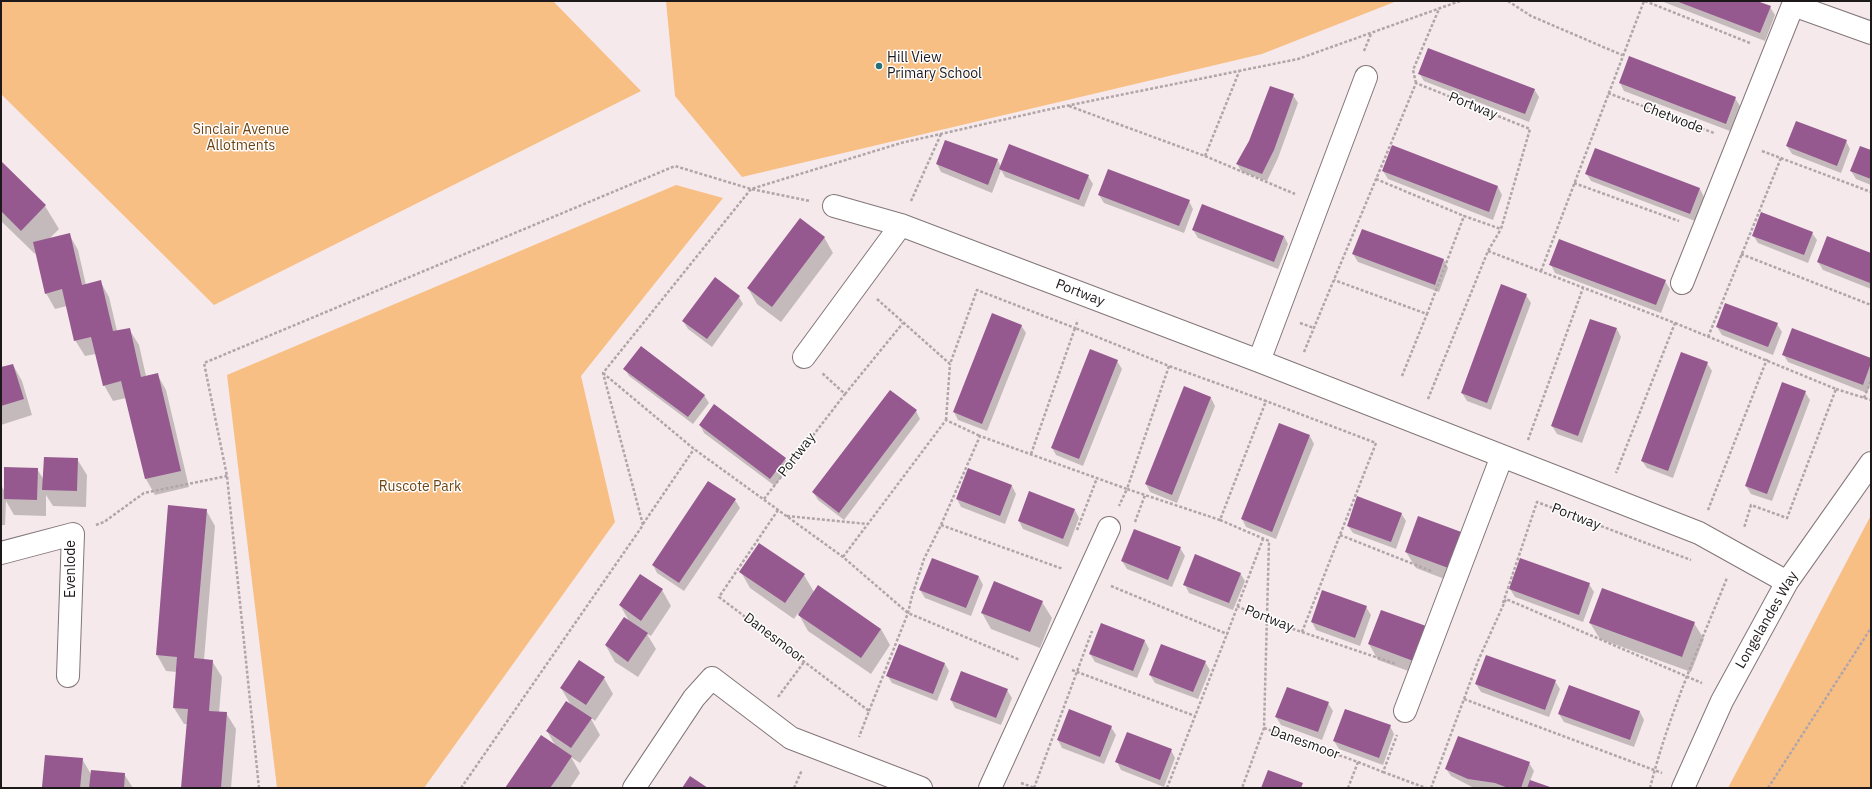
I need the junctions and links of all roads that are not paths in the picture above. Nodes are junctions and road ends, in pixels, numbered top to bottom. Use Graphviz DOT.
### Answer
graph roads {
  1 [pos="1871,33"];
  2 [pos="1366,77"];
  3 [pos="834,206"];
  4 [pos="900,225"];
  5 [pos="1682,283"];
  6 [pos="804,357"];
  7 [pos="1258,361"];
  8 [pos="1511,459"];
  9 [pos="1871,463"];
  10 [pos="1109,528"];
  11 [pos="1,553"];
  12 [pos="1787,582"];
  13 [pos="68,676"];
  14 [pos="1405,712"];
  15 [pos="634,788"];
  16 [pos="922,788"];
  17 [pos="990,788"];
  18 [pos="1683,788"];
  1 -- 5 [label="street"];
  2 -- 7 [label="street"];
  3 -- 4 [label="street, Portway"];
  4 -- 6 [label="street"];
  4 -- 7 [label="street, Portway"];
  7 -- 8 [label="street, Portway"];
  8 -- 12 [label="street, Portway"];
  8 -- 14 [label="street"];
  9 -- 12 [label="street, Longelandes Way"];
  10 -- 17 [label="street"];
  11 -- 13 [label="street, Evenlode"];
  12 -- 18 [label="street, Longelandes Way"];
  15 -- 16 [label="street"];
}
